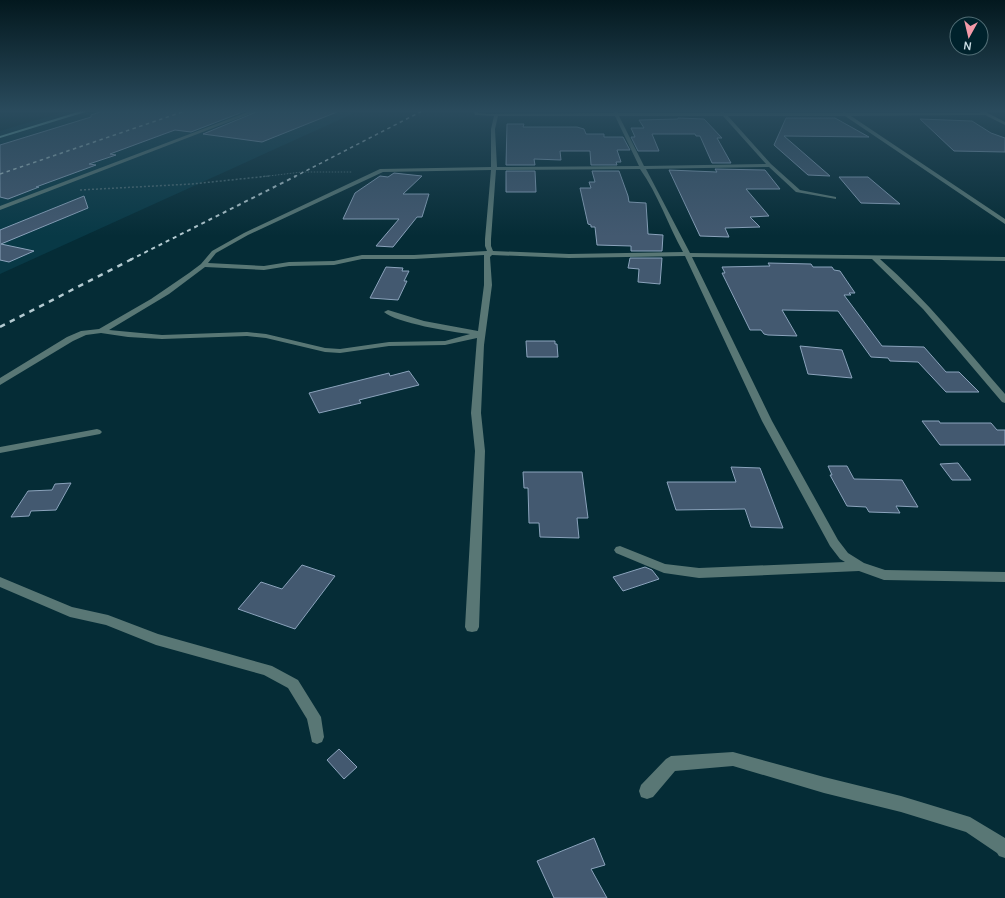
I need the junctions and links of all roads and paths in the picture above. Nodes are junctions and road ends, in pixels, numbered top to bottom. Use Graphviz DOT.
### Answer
graph roads {
  1 [pos="148,152"];
  2 [pos="494,152"];
  3 [pos="634,152"];
  4 [pos="759,152"];
  5 [pos="902,152"];
  6 [pos="770,165"];
  7 [pos="494,168"];
  8 [pos="642,168"];
  9 [pos="355,171"];
  10 [pos="76,190"];
  11 [pos="834,198"];
  12 [pos="0,208"];
  13 [pos="1005,222"];
  14 [pos="490,253"];
  15 [pos="688,255"];
  16 [pos="874,257"];
  17 [pos="1005,259"];
  18 [pos="203,265"];
  19 [pos="388,312"];
  20 [pos="101,331"];
  21 [pos="482,334"];
  22 [pos="0,382"];
  23 [pos="1005,400"];
  24 [pos="97,432"];
  25 [pos="0,450"];
  26 [pos="620,550"];
  27 [pos="860,566"];
  28 [pos="1005,577"];
  29 [pos="0,582"];
  30 [pos="472,627"];
  31 [pos="317,737"];
  32 [pos="647,791"];
  33 [pos="1005,850"];
  1 -- 12 [label="street"];
  2 -- 7 [label="street"];
  3 -- 8 [label="street"];
  4 -- 6 [label="street"];
  5 -- 13 [label="street"];
  6 -- 8 [label="street"];
  6 -- 11 [label="street"];
  7 -- 8 [label="street"];
  7 -- 14 [label="street"];
  7 -- 18 [label="street"];
  8 -- 15 [label="street"];
  9 -- 10 [label="path"];
  14 -- 15 [label="street"];
  14 -- 18 [label="street"];
  14 -- 21 [label="street"];
  15 -- 16 [label="street"];
  15 -- 27 [label="street"];
  16 -- 17 [label="street"];
  16 -- 23 [label="street"];
  18 -- 20 [label="street"];
  19 -- 21 [label="street"];
  20 -- 21 [label="street"];
  20 -- 22 [label="street"];
  21 -- 30 [label="street"];
  24 -- 25 [label="street"];
  26 -- 27 [label="street"];
  27 -- 28 [label="street"];
  29 -- 31 [label="street"];
  32 -- 33 [label="street"];
}
